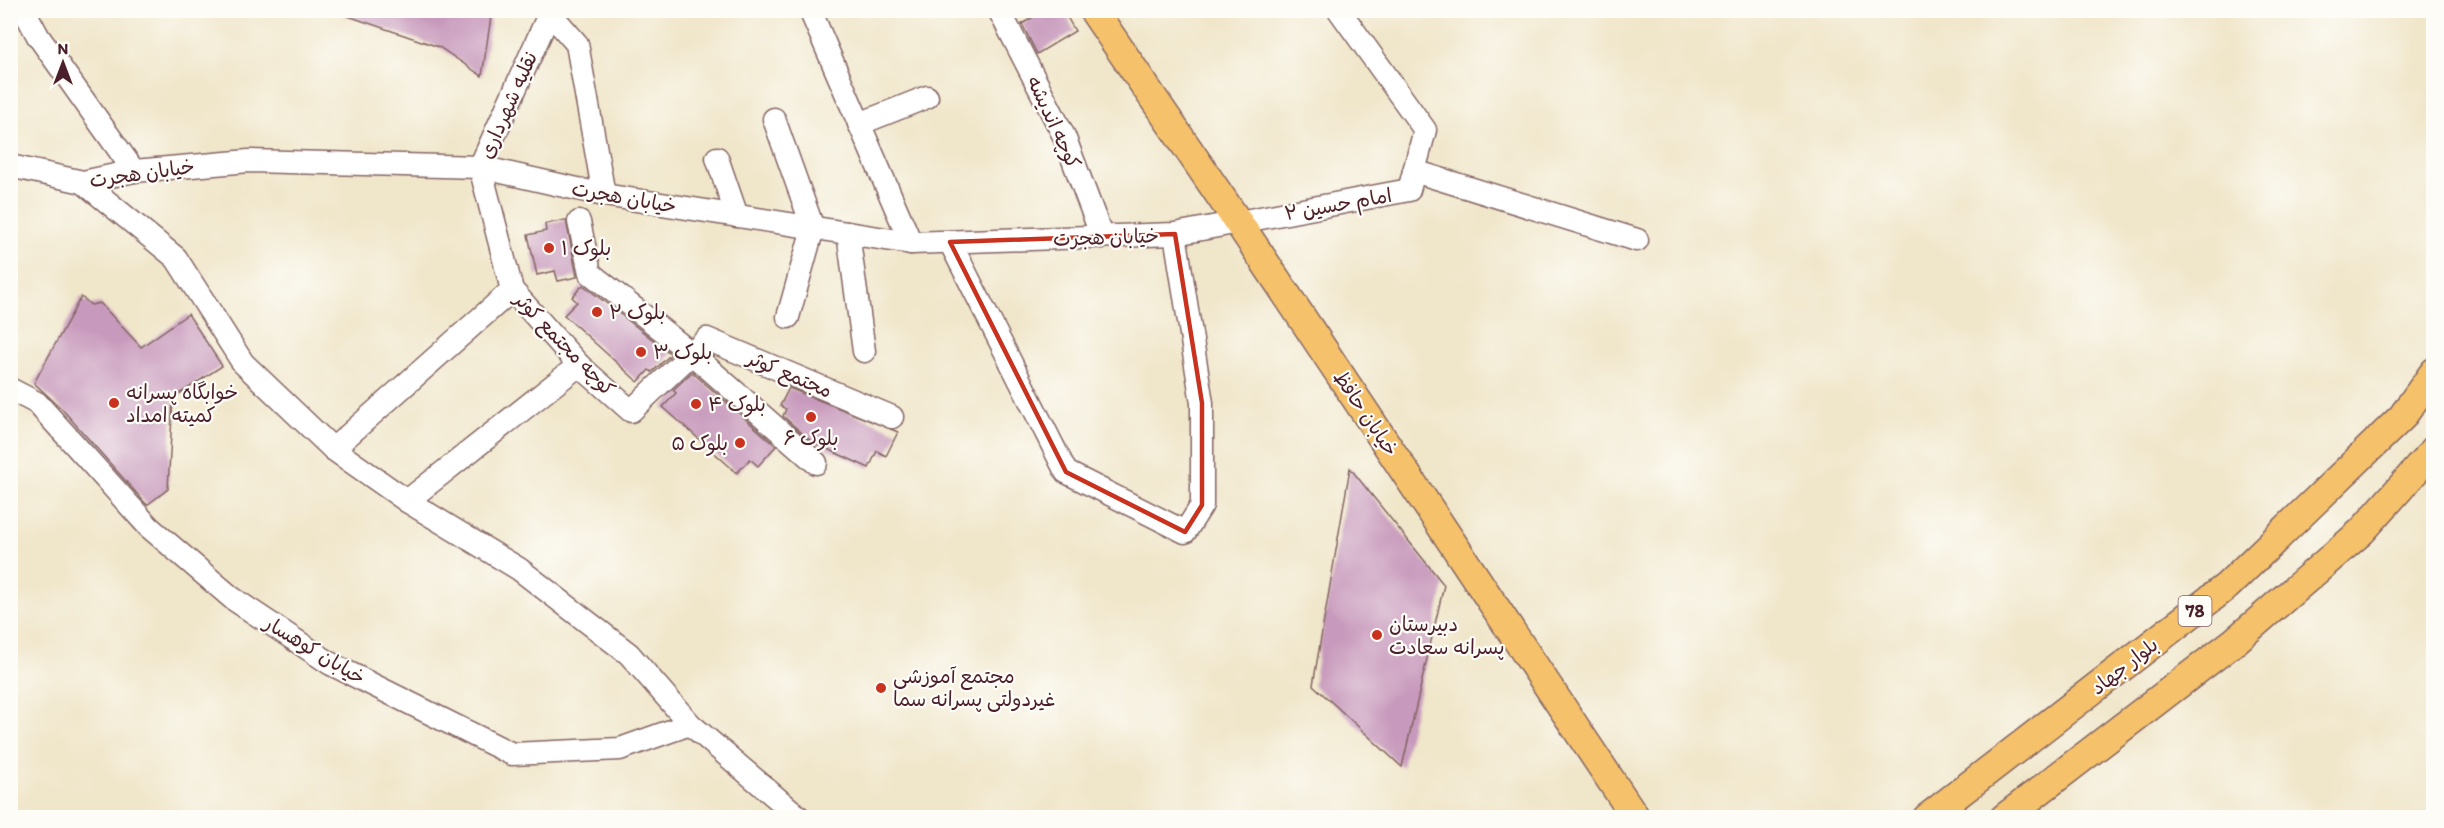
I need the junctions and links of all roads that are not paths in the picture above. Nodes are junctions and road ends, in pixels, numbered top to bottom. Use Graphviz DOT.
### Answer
graph roads {
  1 [pos="24,10"];
  2 [pos="810,10"];
  3 [pos="999,10"];
  4 [pos="1093,10"];
  5 [pos="1340,10"];
  6 [pos="550,12"];
  7 [pos="10,24"];
  8 [pos="38,36"];
  9 [pos="927,97"];
  10 [pos="774,119"];
  11 [pos="859,124"];
  12 [pos="717,158"];
  13 [pos="10,166"];
  14 [pos="480,167"];
  15 [pos="134,171"];
  16 [pos="1414,171"];
  17 [pos="83,182"];
  18 [pos="604,195"];
  19 [pos="737,216"];
  20 [pos="579,222"];
  21 [pos="1238,222"];
  22 [pos="813,228"];
  23 [pos="848,233"];
  24 [pos="1175,234"];
  25 [pos="1102,237"];
  26 [pos="1636,240"];
  27 [pos="950,242"];
  28 [pos="910,243"];
  29 [pos="512,290"];
  30 [pos="788,317"];
  31 [pos="864,351"];
  32 [pos="691,353"];
  33 [pos="579,365"];
  34 [pos="2433,372"];
  35 [pos="10,389"];
  36 [pos="631,411"];
  37 [pos="892,417"];
  38 [pos="333,449"];
  39 [pos="2433,450"];
  40 [pos="816,463"];
  41 [pos="407,501"];
  42 [pos="690,724"];
  43 [pos="800,818"];
  44 [pos="1636,818"];
  45 [pos="1927,818"];
  46 [pos="2004,818"];
  1 -- 8 [label="street"];
  2 -- 11 [label="street"];
  3 -- 25 [label="street, کوچه اندیشه"];
  4 -- 21 [label="main road, خیابان حافظ"];
  5 -- 16 [label="street, امام حسین ۲"];
  6 -- 14 [label="street, نقلیه شهرداری"];
  6 -- 18 [label="street"];
  7 -- 8 [label="street"];
  8 -- 15 [label="street"];
  9 -- 11 [label="street"];
  10 -- 22 [label="street"];
  11 -- 28 [label="street"];
  12 -- 19 [label="street"];
  13 -- 17 [label="street, خیابان هجرت"];
  14 -- 15 [label="street, خیابان هجرت"];
  14 -- 18 [label="street, خیابان هجرت"];
  14 -- 29 [label="street, کوچه مجتمع کوثر"];
  15 -- 17 [label="street, خیابان هجرت"];
  16 -- 21 [label="street, امام حسین ۲"];
  16 -- 26 [label="street"];
  17 -- 38 [label="street"];
  18 -- 19 [label="street, خیابان هجرت"];
  19 -- 22 [label="street, خیابان هجرت"];
  20 -- 32 [label="street, مجتمع کوثر"];
  21 -- 24 [label="street, خیابان هجرت"];
  21 -- 44 [label="main road, خیابان حافظ"];
  22 -- 23 [label="street, خیابان هجرت"];
  22 -- 30 [label="street"];
  23 -- 28 [label="street, خیابان هجرت"];
  23 -- 31 [label="street"];
  24 -- 25 [label="street, خیابان هجرت"];
  24 -- 27 [label="street"];
  25 -- 27 [label="street, خیابان هجرت"];
  27 -- 28 [label="street, خیابان هجرت"];
  29 -- 33 [label="street, کوچه مجتمع کوثر"];
  29 -- 38 [label="street"];
  32 -- 36 [label="street, مجتمع کوثر"];
  32 -- 37 [label="street, مجتمع کوثر"];
  32 -- 40 [label="street, مجتمع کوثر"];
  33 -- 36 [label="street, کوچه مجتمع کوثر"];
  33 -- 41 [label="street"];
  34 -- 45 [label="main road, بلوار جهاد / 78"];
  35 -- 42 [label="street, خیابان کوهسار"];
  38 -- 41 [label="street"];
  39 -- 46 [label="main road, 78"];
  41 -- 42 [label="street"];
  42 -- 43 [label="street"];
}
